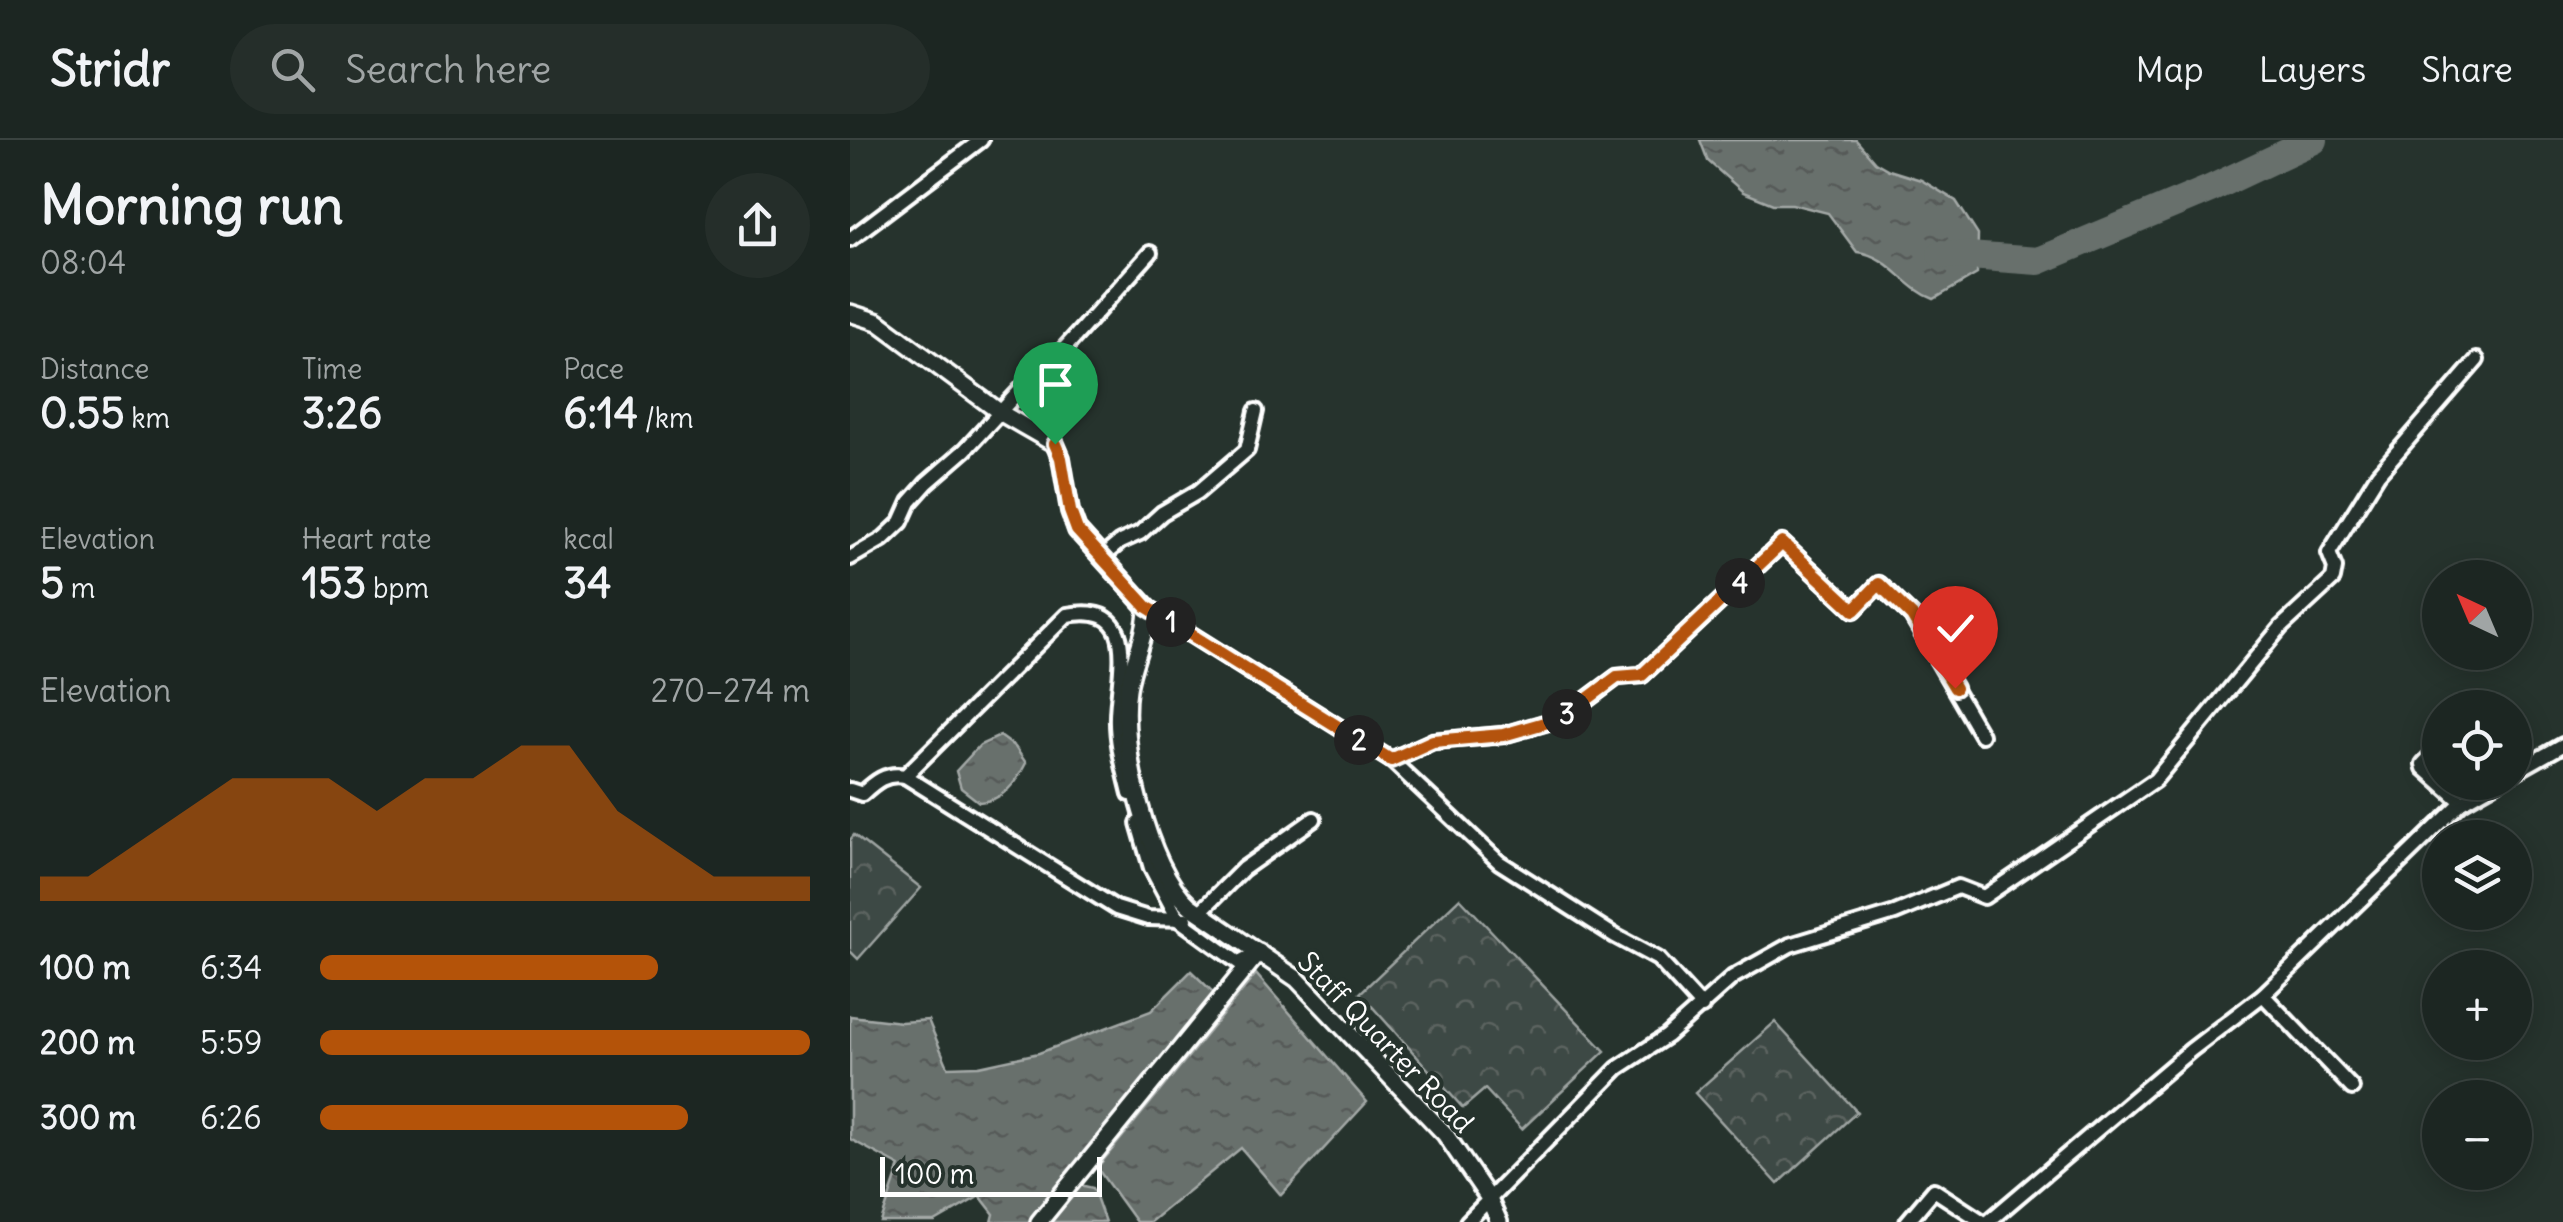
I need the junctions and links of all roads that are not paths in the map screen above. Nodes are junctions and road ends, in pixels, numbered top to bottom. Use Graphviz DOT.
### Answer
graph roads {
  1 [pos="981,140"];
  2 [pos="850,239"];
  3 [pos="1150,253"];
  4 [pos="850,313"];
  5 [pos="2476,360"];
  6 [pos="1256,411"];
  7 [pos="1001,413"];
  8 [pos="1102,557"];
  9 [pos="850,558"];
  10 [pos="1147,607"];
  11 [pos="1981,735"];
  12 [pos="2563,745"];
  13 [pos="1391,760"];
  14 [pos="2532,762"];
  15 [pos="905,776"];
  16 [pos="850,790"];
  17 [pos="2466,800"];
  18 [pos="2462,802"];
  19 [pos="1314,819"];
  20 [pos="1188,917"];
  21 [pos="1260,952"];
  22 [pos="2263,995"];
  23 [pos="1702,1008"];
  24 [pos="2352,1088"];
  25 [pos="1488,1197"];
  26 [pos="1039,1222"];
  27 [pos="1467,1222"];
  28 [pos="1499,1222"];
  29 [pos="1907,1222"];
  30 [pos="1986,1222"];
  1 -- 2 [label="street"];
  3 -- 7 [label="street"];
  4 -- 7 [label="street"];
  5 -- 23 [label="street"];
  6 -- 8 [label="street"];
  7 -- 8 [label="street"];
  7 -- 9 [label="street"];
  8 -- 10 [label="street"];
  10 -- 13 [label="street"];
  10 -- 20 [label="street, Staff Quarter Road"];
  11 -- 13 [label="street"];
  12 -- 14 [label="street"];
  13 -- 23 [label="street"];
  15 -- 16 [label="street"];
  15 -- 20 [label="street"];
  15 -- 20 [label="street"];
  17 -- 18 [label="street"];
  18 -- 22 [label="street"];
  19 -- 20 [label="street"];
  20 -- 21 [label="street, Staff Quarter Road"];
  21 -- 25 [label="street, Staff Quarter Road"];
  21 -- 26 [label="street"];
  22 -- 24 [label="street"];
  22 -- 30 [label="street"];
  23 -- 25 [label="street"];
  25 -- 27 [label="street"];
  25 -- 28 [label="street, Staff Quarter Road"];
  29 -- 30 [label="street"];
}
